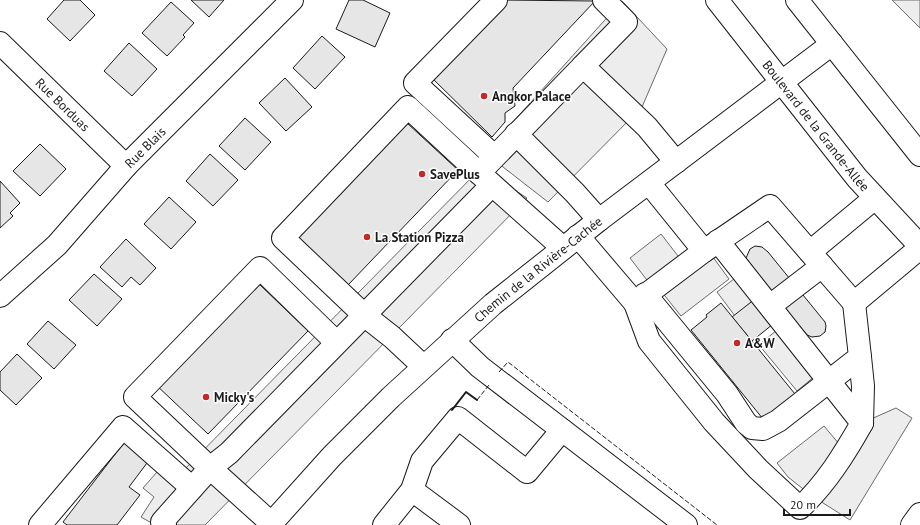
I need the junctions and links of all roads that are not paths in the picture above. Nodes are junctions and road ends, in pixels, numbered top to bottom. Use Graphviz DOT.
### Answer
graph roads {
  1 [pos="292,0"];
  2 [pos="496,0"];
  3 [pos="604,0"];
  4 [pos="717,0"];
  5 [pos="797,0"];
  6 [pos="0,43"];
  7 [pos="832,44"];
  8 [pos="583,66"];
  9 [pos="781,83"];
  10 [pos="516,134"];
  11 [pos="920,154"];
  12 [pos="494,156"];
  13 [pos="676,162"];
  14 [pos="126,166"];
  15 [pos="485,179"];
  16 [pos="649,183"];
  17 [pos="875,198"];
  18 [pos="599,220"];
  19 [pos="571,242"];
  20 [pos="711,246"];
  21 [pos="920,247"];
  22 [pos="816,259"];
  23 [pos="0,296"];
  24 [pos="640,298"];
  25 [pos="854,303"];
  26 [pos="770,306"];
  27 [pos="364,315"];
  28 [pos="452,340"];
  29 [pos="337,343"];
  30 [pos="860,358"];
  31 [pos="423,366"];
  32 [pos="829,380"];
  33 [pos="862,422"];
  34 [pos="562,430"];
  35 [pos="210,468"];
  36 [pos="192,488"];
  37 [pos="412,490"];
  38 [pos="920,514"];
  39 [pos="392,522"];
  40 [pos="162,524"];
  41 [pos="271,524"];
  42 [pos="40,525"];
  43 [pos="459,525"];
  44 [pos="686,525"];
  45 [pos="912,525"];
  1 -- 14 [label="main road, Rue Blais"];
  2 -- 12 [label="main road"];
  3 -- 8 [label="main road"];
  4 -- 9 [label="main road, Boulevard de la Grande-Allée"];
  5 -- 7 [label="main road"];
  6 -- 14 [label="main road, Rue Borduas"];
  7 -- 9 [label="main road, Chemin de la Rivière-Cachée"];
  7 -- 11 [label="main road"];
  8 -- 10 [label="main road"];
  8 -- 13 [label="main road"];
  9 -- 13 [label="main road, Chemin de la Rivière-Cachée"];
  9 -- 17 [label="main road, Boulevard de la Grande-Allée"];
  10 -- 12 [label="main road"];
  10 -- 18 [label="main road"];
  12 -- 15 [label="main road"];
  13 -- 16 [label="main road, Chemin de la Rivière-Cachée"];
  14 -- 23 [label="main road, Rue Blais"];
  15 -- 19 [label="main road"];
  15 -- 27 [label="main road"];
  15 -- 27 [label="main road"];
  16 -- 18 [label="main road, Chemin de la Rivière-Cachée"];
  16 -- 20 [label="main road"];
  17 -- 21 [label="main road, Boulevard de la Grande-Allée"];
  17 -- 22 [label="main road"];
  18 -- 19 [label="main road, Chemin de la Rivière-Cachée"];
  19 -- 24 [label="main road"];
  19 -- 28 [label="main road, Chemin de la Rivière-Cachée"];
  20 -- 22 [label="main road"];
  20 -- 24 [label="main road"];
  20 -- 26 [label="main road"];
  21 -- 25 [label="main road"];
  22 -- 25 [label="main road"];
  22 -- 26 [label="main road"];
  24 -- 32 [label="main road"];
  24 -- 33 [label="main road"];
  25 -- 30 [label="main road"];
  26 -- 32 [label="main road"];
  27 -- 29 [label="main road"];
  27 -- 31 [label="main road"];
  28 -- 31 [label="main road, Chemin de la Rivière-Cachée"];
  28 -- 34 [label="main road"];
  29 -- 35 [label="main road"];
  29 -- 35 [label="main road"];
  30 -- 32 [label="main road"];
  30 -- 33 [label="main road"];
  31 -- 41 [label="main road, Chemin de la Rivière-Cachée"];
  32 -- 33 [label="main road"];
  34 -- 37 [label="main road"];
  34 -- 44 [label="main road"];
  35 -- 36 [label="main road"];
  35 -- 41 [label="main road"];
  36 -- 40 [label="main road"];
  36 -- 42 [label="main road"];
  37 -- 39 [label="main road"];
  37 -- 43 [label="main road"];
  38 -- 45 [label="main road"];
}
